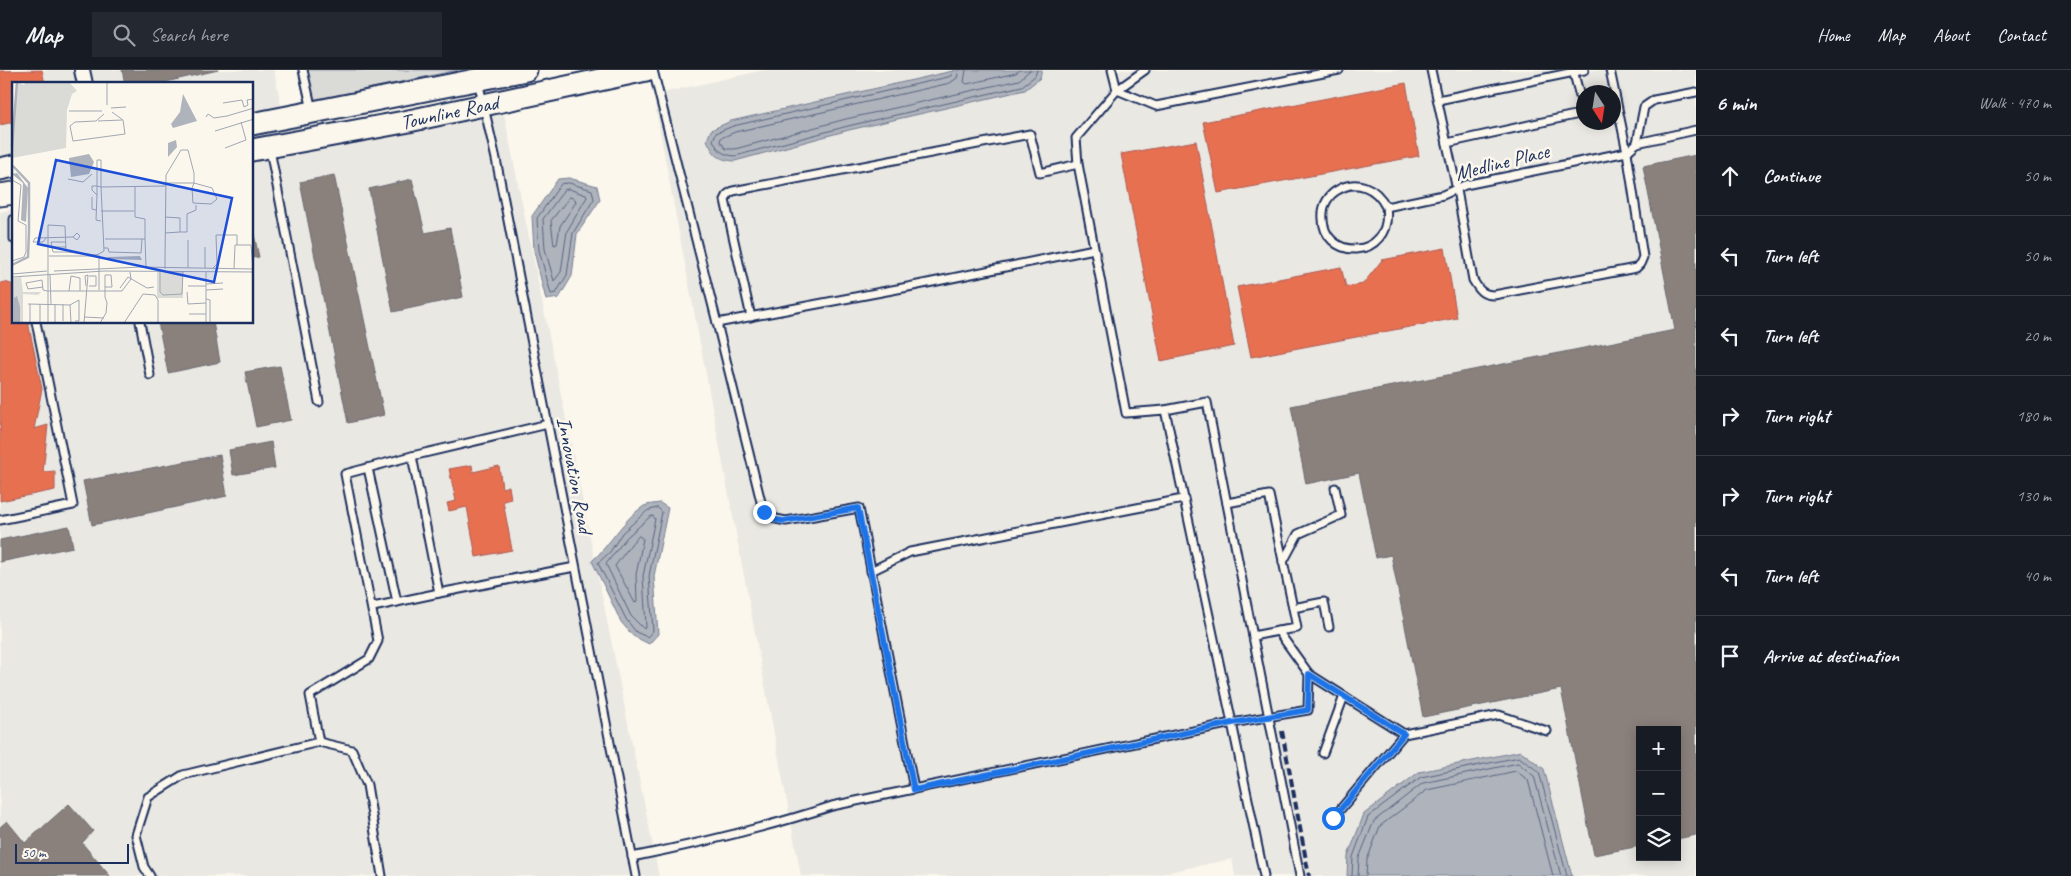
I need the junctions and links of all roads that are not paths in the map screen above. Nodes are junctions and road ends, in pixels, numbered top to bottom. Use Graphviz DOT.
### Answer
graph roads {
  1 [pos="304,70"];
  2 [pos="525,70"];
  3 [pos="646,70"];
  4 [pos="653,70"];
  5 [pos="1112,70"];
  6 [pos="1145,70"];
  7 [pos="1339,70"];
  8 [pos="1431,70"];
  9 [pos="1584,70"];
  10 [pos="1610,70"];
  11 [pos="1573,71"];
  12 [pos="478,81"];
  13 [pos="1577,85"];
  14 [pos="1117,90"];
  15 [pos="1696,92"];
  16 [pos="1438,100"];
  17 [pos="484,106"];
  18 [pos="312,113"];
  19 [pos="1576,115"];
  20 [pos="254,124"];
  21 [pos="1696,130"];
  22 [pos="1447,143"];
  23 [pos="1637,143"];
  24 [pos="261,149"];
  25 [pos="1627,152"];
  26 [pos="1078,164"];
  27 [pos="1457,190"];
  28 [pos="1386,207"];
  29 [pos="1094,249"];
  30 [pos="751,317"];
  31 [pos="717,323"];
  32 [pos="36,324"];
  33 [pos="140,324"];
  34 [pos="150,375"];
  35 [pos="319,402"];
  36 [pos="1164,410"];
  37 [pos="548,424"];
  38 [pos="412,456"];
  39 [pos="368,468"];
  40 [pos="1335,488"];
  41 [pos="1183,499"];
  42 [pos="1227,503"];
  43 [pos="0,520"];
  44 [pos="1283,562"];
  45 [pos="575,567"];
  46 [pos="871,571"];
  47 [pos="439,593"];
  48 [pos="397,602"];
  49 [pos="372,607"];
  50 [pos="1293,608"];
  51 [pos="1329,627"];
  52 [pos="1278,631"];
  53 [pos="1253,636"];
  54 [pos="1309,674"];
  55 [pos="1344,696"];
  56 [pos="1268,717"];
  57 [pos="1232,723"];
  58 [pos="1547,731"];
  59 [pos="1404,734"];
  60 [pos="319,742"];
  61 [pos="1324,753"];
  62 [pos="914,790"];
  63 [pos="1333,818"];
  64 [pos="632,857"];
  65 [pos="150,876"];
  66 [pos="382,876"];
  67 [pos="636,876"];
  68 [pos="1264,876"];
  69 [pos="1300,876"];
  1 -- 18 [label="lane"];
  2 -- 12 [label="main road, Townline Road"];
  3 -- 17 [label="main road, Townline Road"];
  4 -- 31 [label="lane"];
  5 -- 14 [label="lane"];
  6 -- 14 [label="lane"];
  7 -- 14 [label="lane"];
  8 -- 16 [label="lane"];
  9 -- 11 [label="lane"];
  10 -- 25 [label="lane"];
  11 -- 13 [label="lane"];
  11 -- 16 [label="lane"];
  12 -- 17 [label="lane, Innovation Road"];
  12 -- 18 [label="main road, Townline Road"];
  14 -- 26 [label="lane"];
  15 -- 23 [label="lane"];
  16 -- 22 [label="lane"];
  17 -- 24 [label="main road, Townline Road"];
  17 -- 37 [label="lane, Innovation Road"];
  18 -- 20 [label="main road, Townline Road"];
  19 -- 22 [label="lane"];
  21 -- 23 [label="lane"];
  22 -- 27 [label="lane"];
  23 -- 25 [label="lane"];
  24 -- 35 [label="lane"];
  25 -- 27 [label="lane, Medline Place"];
  25 -- 27 [label="lane"];
  26 -- 29 [label="lane"];
  26 -- 30 [label="lane"];
  27 -- 28 [label="lane, Medline Place"];
  28 -- 28 [label="lane"];
  29 -- 30 [label="lane"];
  29 -- 36 [label="lane"];
  30 -- 31 [label="lane"];
  31 -- 46 [label="lane"];
  32 -- 43 [label="lane"];
  33 -- 34 [label="lane"];
  36 -- 41 [label="lane"];
  36 -- 42 [label="lane"];
  37 -- 38 [label="lane"];
  37 -- 45 [label="lane, Innovation Road"];
  38 -- 39 [label="lane"];
  38 -- 47 [label="lane"];
  39 -- 48 [label="lane"];
  39 -- 49 [label="lane"];
  40 -- 44 [label="lane"];
  41 -- 46 [label="lane"];
  41 -- 57 [label="lane"];
  42 -- 44 [label="lane"];
  42 -- 53 [label="lane"];
  44 -- 50 [label="lane"];
  45 -- 47 [label="lane"];
  45 -- 64 [label="lane, Innovation Road"];
  46 -- 62 [label="lane"];
  47 -- 48 [label="lane"];
  48 -- 49 [label="lane"];
  49 -- 60 [label="lane"];
  50 -- 51 [label="lane"];
  50 -- 52 [label="lane"];
  52 -- 53 [label="lane"];
  52 -- 54 [label="lane"];
  53 -- 56 [label="lane"];
  54 -- 55 [label="lane"];
  54 -- 56 [label="lane"];
  55 -- 59 [label="lane"];
  55 -- 61 [label="lane"];
  56 -- 57 [label="lane"];
  56 -- 69 [label="lane"];
  57 -- 62 [label="lane"];
  57 -- 68 [label="lane"];
  58 -- 59 [label="lane"];
  59 -- 63 [label="lane"];
  60 -- 65 [label="lane"];
  60 -- 66 [label="lane"];
  62 -- 64 [label="lane"];
  64 -- 67 [label="lane, Innovation Road"];
}
